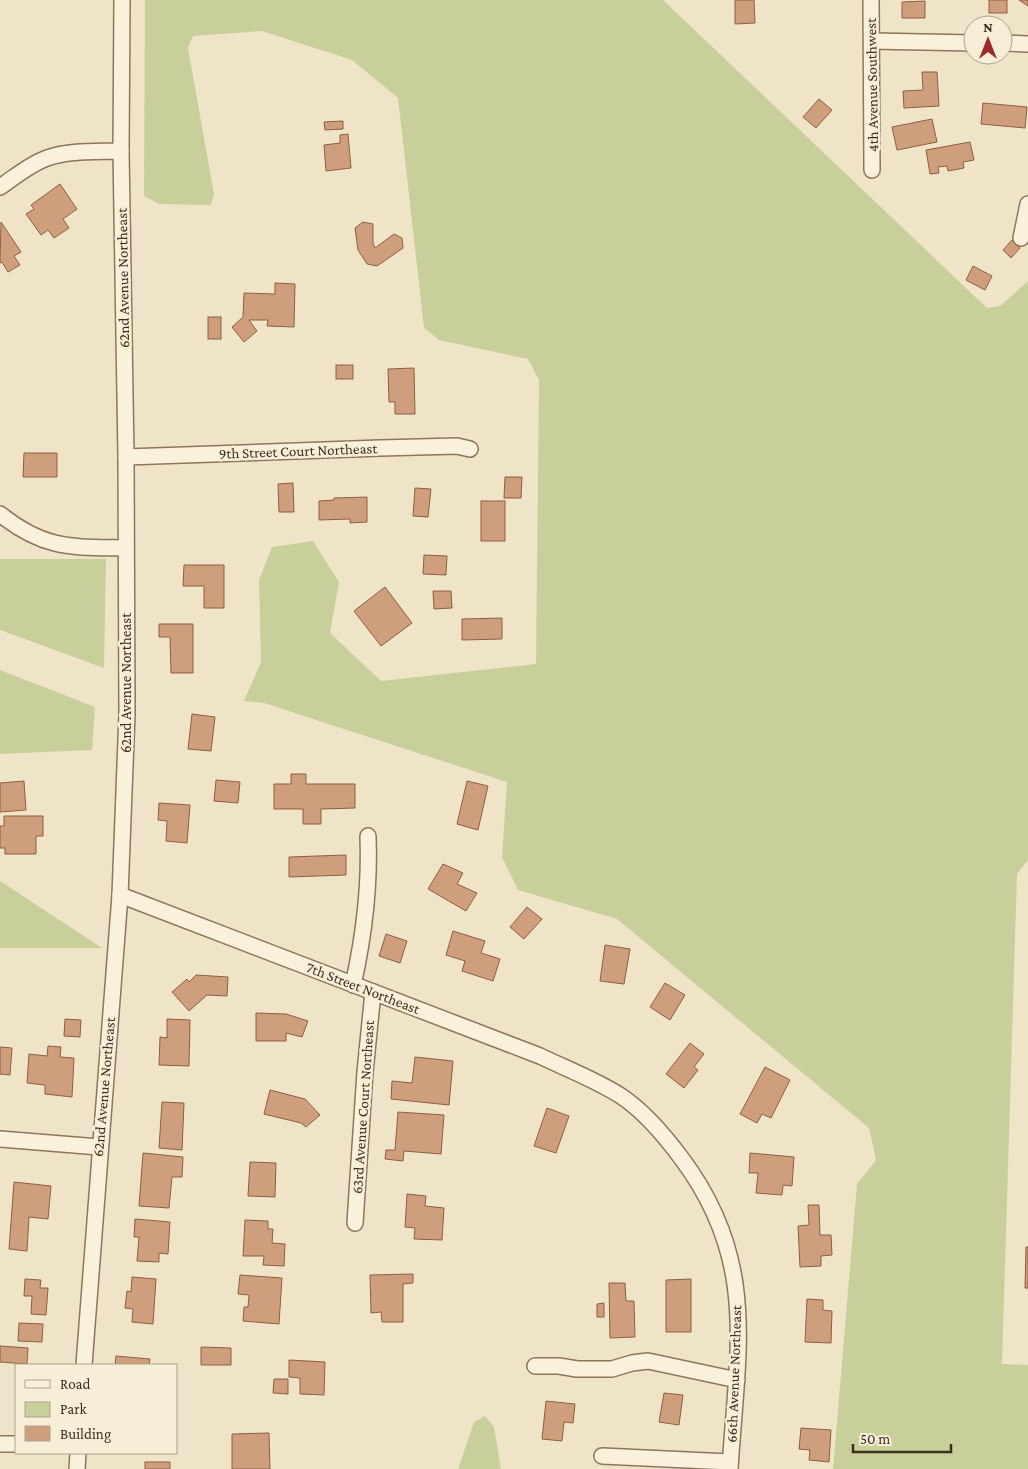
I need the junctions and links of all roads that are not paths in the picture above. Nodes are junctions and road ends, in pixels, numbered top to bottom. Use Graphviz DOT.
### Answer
graph roads {
  1 [pos="122,0"];
  2 [pos="871,0"];
  3 [pos="872,41"];
  4 [pos="963,43"];
  5 [pos="1013,43"];
  6 [pos="1028,44"];
  7 [pos="121,151"];
  8 [pos="872,170"];
  9 [pos="0,187"];
  10 [pos="1028,204"];
  11 [pos="1021,238"];
  12 [pos="470,449"];
  13 [pos="126,457"];
  14 [pos="0,514"];
  15 [pos="126,548"];
  16 [pos="368,836"];
  17 [pos="120,895"];
  18 [pos="353,985"];
  19 [pos="373,992"];
  20 [pos="604,1086"];
  21 [pos="0,1139"];
  22 [pos="100,1147"];
  23 [pos="355,1223"];
  24 [pos="84,1364"];
  25 [pos="535,1366"];
  26 [pos="737,1380"];
  27 [pos="0,1444"];
  28 [pos="15,1444"];
  29 [pos="78,1454"];
  30 [pos="602,1456"];
  31 [pos="730,1465"];
  32 [pos="77,1469"];
  1 -- 7 [label="street, 62nd Avenue Northeast"];
  2 -- 3 [label="street, 4th Avenue Southwest"];
  3 -- 4 [label="street"];
  3 -- 8 [label="street, 4th Avenue Southwest"];
  5 -- 6 [label="street"];
  7 -- 9 [label="street"];
  7 -- 13 [label="street, 62nd Avenue Northeast"];
  10 -- 11 [label="street"];
  12 -- 13 [label="street, 9th Street Court Northeast"];
  13 -- 15 [label="street, 62nd Avenue Northeast"];
  14 -- 15 [label="street"];
  15 -- 17 [label="street, 62nd Avenue Northeast"];
  16 -- 18 [label="street"];
  17 -- 18 [label="street, 7th Street Northeast"];
  17 -- 22 [label="street, 62nd Avenue Northeast"];
  18 -- 19 [label="street, 7th Street Northeast"];
  19 -- 20 [label="street, 7th Street Northeast"];
  19 -- 23 [label="street, 63rd Avenue Court Northeast"];
  20 -- 26 [label="street, 66th Avenue Northeast"];
  21 -- 22 [label="street"];
  22 -- 24 [label="street, 62nd Avenue Northeast"];
  25 -- 26 [label="street"];
  26 -- 31 [label="street, 66th Avenue Northeast"];
  27 -- 28 [label="street"];
  29 -- 32 [label="street"];
  30 -- 31 [label="street"];
}
